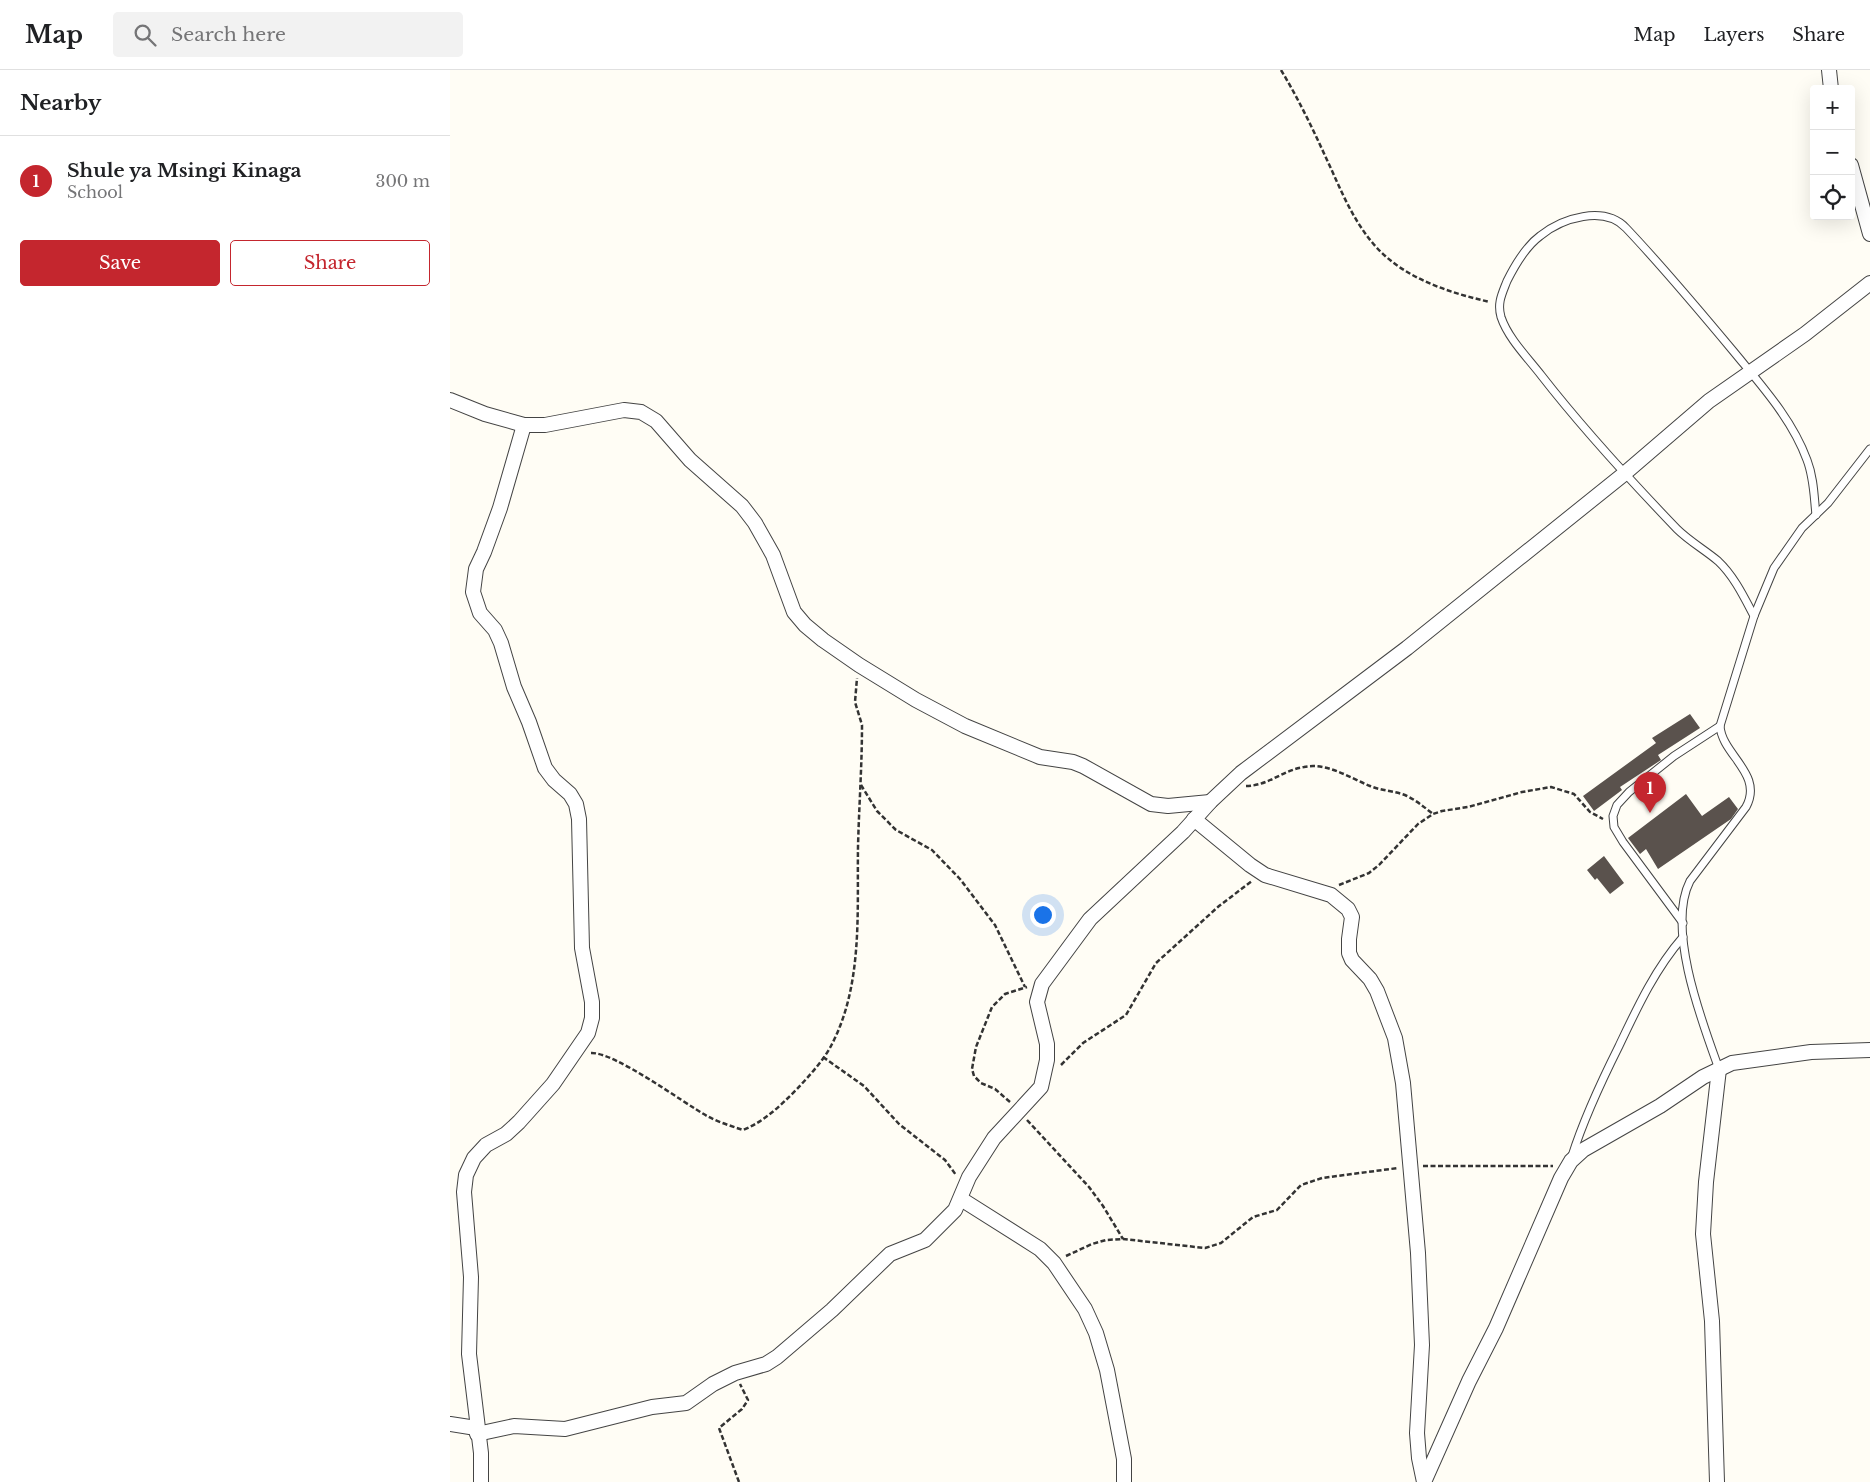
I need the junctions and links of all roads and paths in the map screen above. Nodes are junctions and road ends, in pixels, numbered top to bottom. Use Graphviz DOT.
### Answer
graph roads {
  1 [pos="1281,70"];
  2 [pos="1829,70"];
  3 [pos="1831,85"];
  4 [pos="1854,175"];
  5 [pos="1870,234"];
  6 [pos="1870,275"];
  7 [pos="1866,287"];
  8 [pos="1498,304"];
  9 [pos="1750,372"];
  10 [pos="450,400"];
  11 [pos="524,425"];
  12 [pos="1870,449"];
  13 [pos="1624,474"];
  14 [pos="1816,515"];
  15 [pos="1754,616"];
  16 [pos="859,665"];
  17 [pos="1720,726"];
  18 [pos="860,783"];
  19 [pos="1228,785"];
  20 [pos="1210,802"];
  21 [pos="1432,814"];
  22 [pos="1194,818"];
  23 [pos="1614,827"];
  24 [pos="1265,875"];
  25 [pos="1319,892"];
  26 [pos="1683,922"];
  27 [pos="1683,937"];
  28 [pos="1042,984"];
  29 [pos="1025,987"];
  30 [pos="1870,1050"];
  31 [pos="572,1056"];
  32 [pos="823,1057"];
  33 [pos="1058,1068"];
  34 [pos="1719,1069"];
  35 [pos="1020,1110"];
  36 [pos="1569,1163"];
  37 [pos="1409,1166"];
  38 [pos="963,1194"];
  39 [pos="1123,1239"];
  40 [pos="1054,1263"];
  41 [pos="735,1373"];
  42 [pos="450,1424"];
  43 [pos="477,1431"];
  44 [pos="481,1482"];
  45 [pos="739,1482"];
  46 [pos="1124,1482"];
  47 [pos="1424,1482"];
  48 [pos="1717,1482"];
  1 -- 8 [label="path"];
  2 -- 3 [label="street"];
  4 -- 5 [label="street"];
  6 -- 7 [label="street"];
  7 -- 9 [label="street"];
  8 -- 9 [label="lane"];
  8 -- 13 [label="lane"];
  9 -- 13 [label="street"];
  9 -- 14 [label="lane"];
  10 -- 11 [label="street"];
  11 -- 16 [label="street"];
  11 -- 31 [label="street"];
  12 -- 14 [label="lane"];
  13 -- 15 [label="lane"];
  13 -- 19 [label="street"];
  14 -- 15 [label="lane"];
  15 -- 17 [label="lane"];
  16 -- 18 [label="path"];
  16 -- 20 [label="street"];
  17 -- 23 [label="lane"];
  17 -- 26 [label="lane"];
  18 -- 29 [label="path"];
  18 -- 32 [label="path"];
  19 -- 20 [label="street"];
  19 -- 21 [label="path"];
  20 -- 22 [label="street"];
  21 -- 23 [label="path"];
  21 -- 25 [label="path"];
  22 -- 24 [label="street"];
  22 -- 28 [label="street"];
  23 -- 26 [label="lane"];
  24 -- 25 [label="street"];
  24 -- 33 [label="path"];
  25 -- 37 [label="street"];
  26 -- 27 [label="lane"];
  27 -- 34 [label="lane"];
  27 -- 36 [label="lane"];
  28 -- 29 [label="path"];
  28 -- 35 [label="street"];
  29 -- 35 [label="path"];
  30 -- 34 [label="street"];
  31 -- 32 [label="path"];
  31 -- 43 [label="street"];
  32 -- 38 [label="path"];
  34 -- 36 [label="street"];
  34 -- 48 [label="street"];
  35 -- 38 [label="street"];
  35 -- 39 [label="path"];
  36 -- 37 [label="path"];
  36 -- 47 [label="street"];
  37 -- 39 [label="path"];
  37 -- 47 [label="street"];
  38 -- 40 [label="street"];
  38 -- 41 [label="street"];
  39 -- 40 [label="path"];
  40 -- 46 [label="street"];
  41 -- 43 [label="street"];
  41 -- 45 [label="path"];
  42 -- 43 [label="street"];
  43 -- 44 [label="street"];
}
